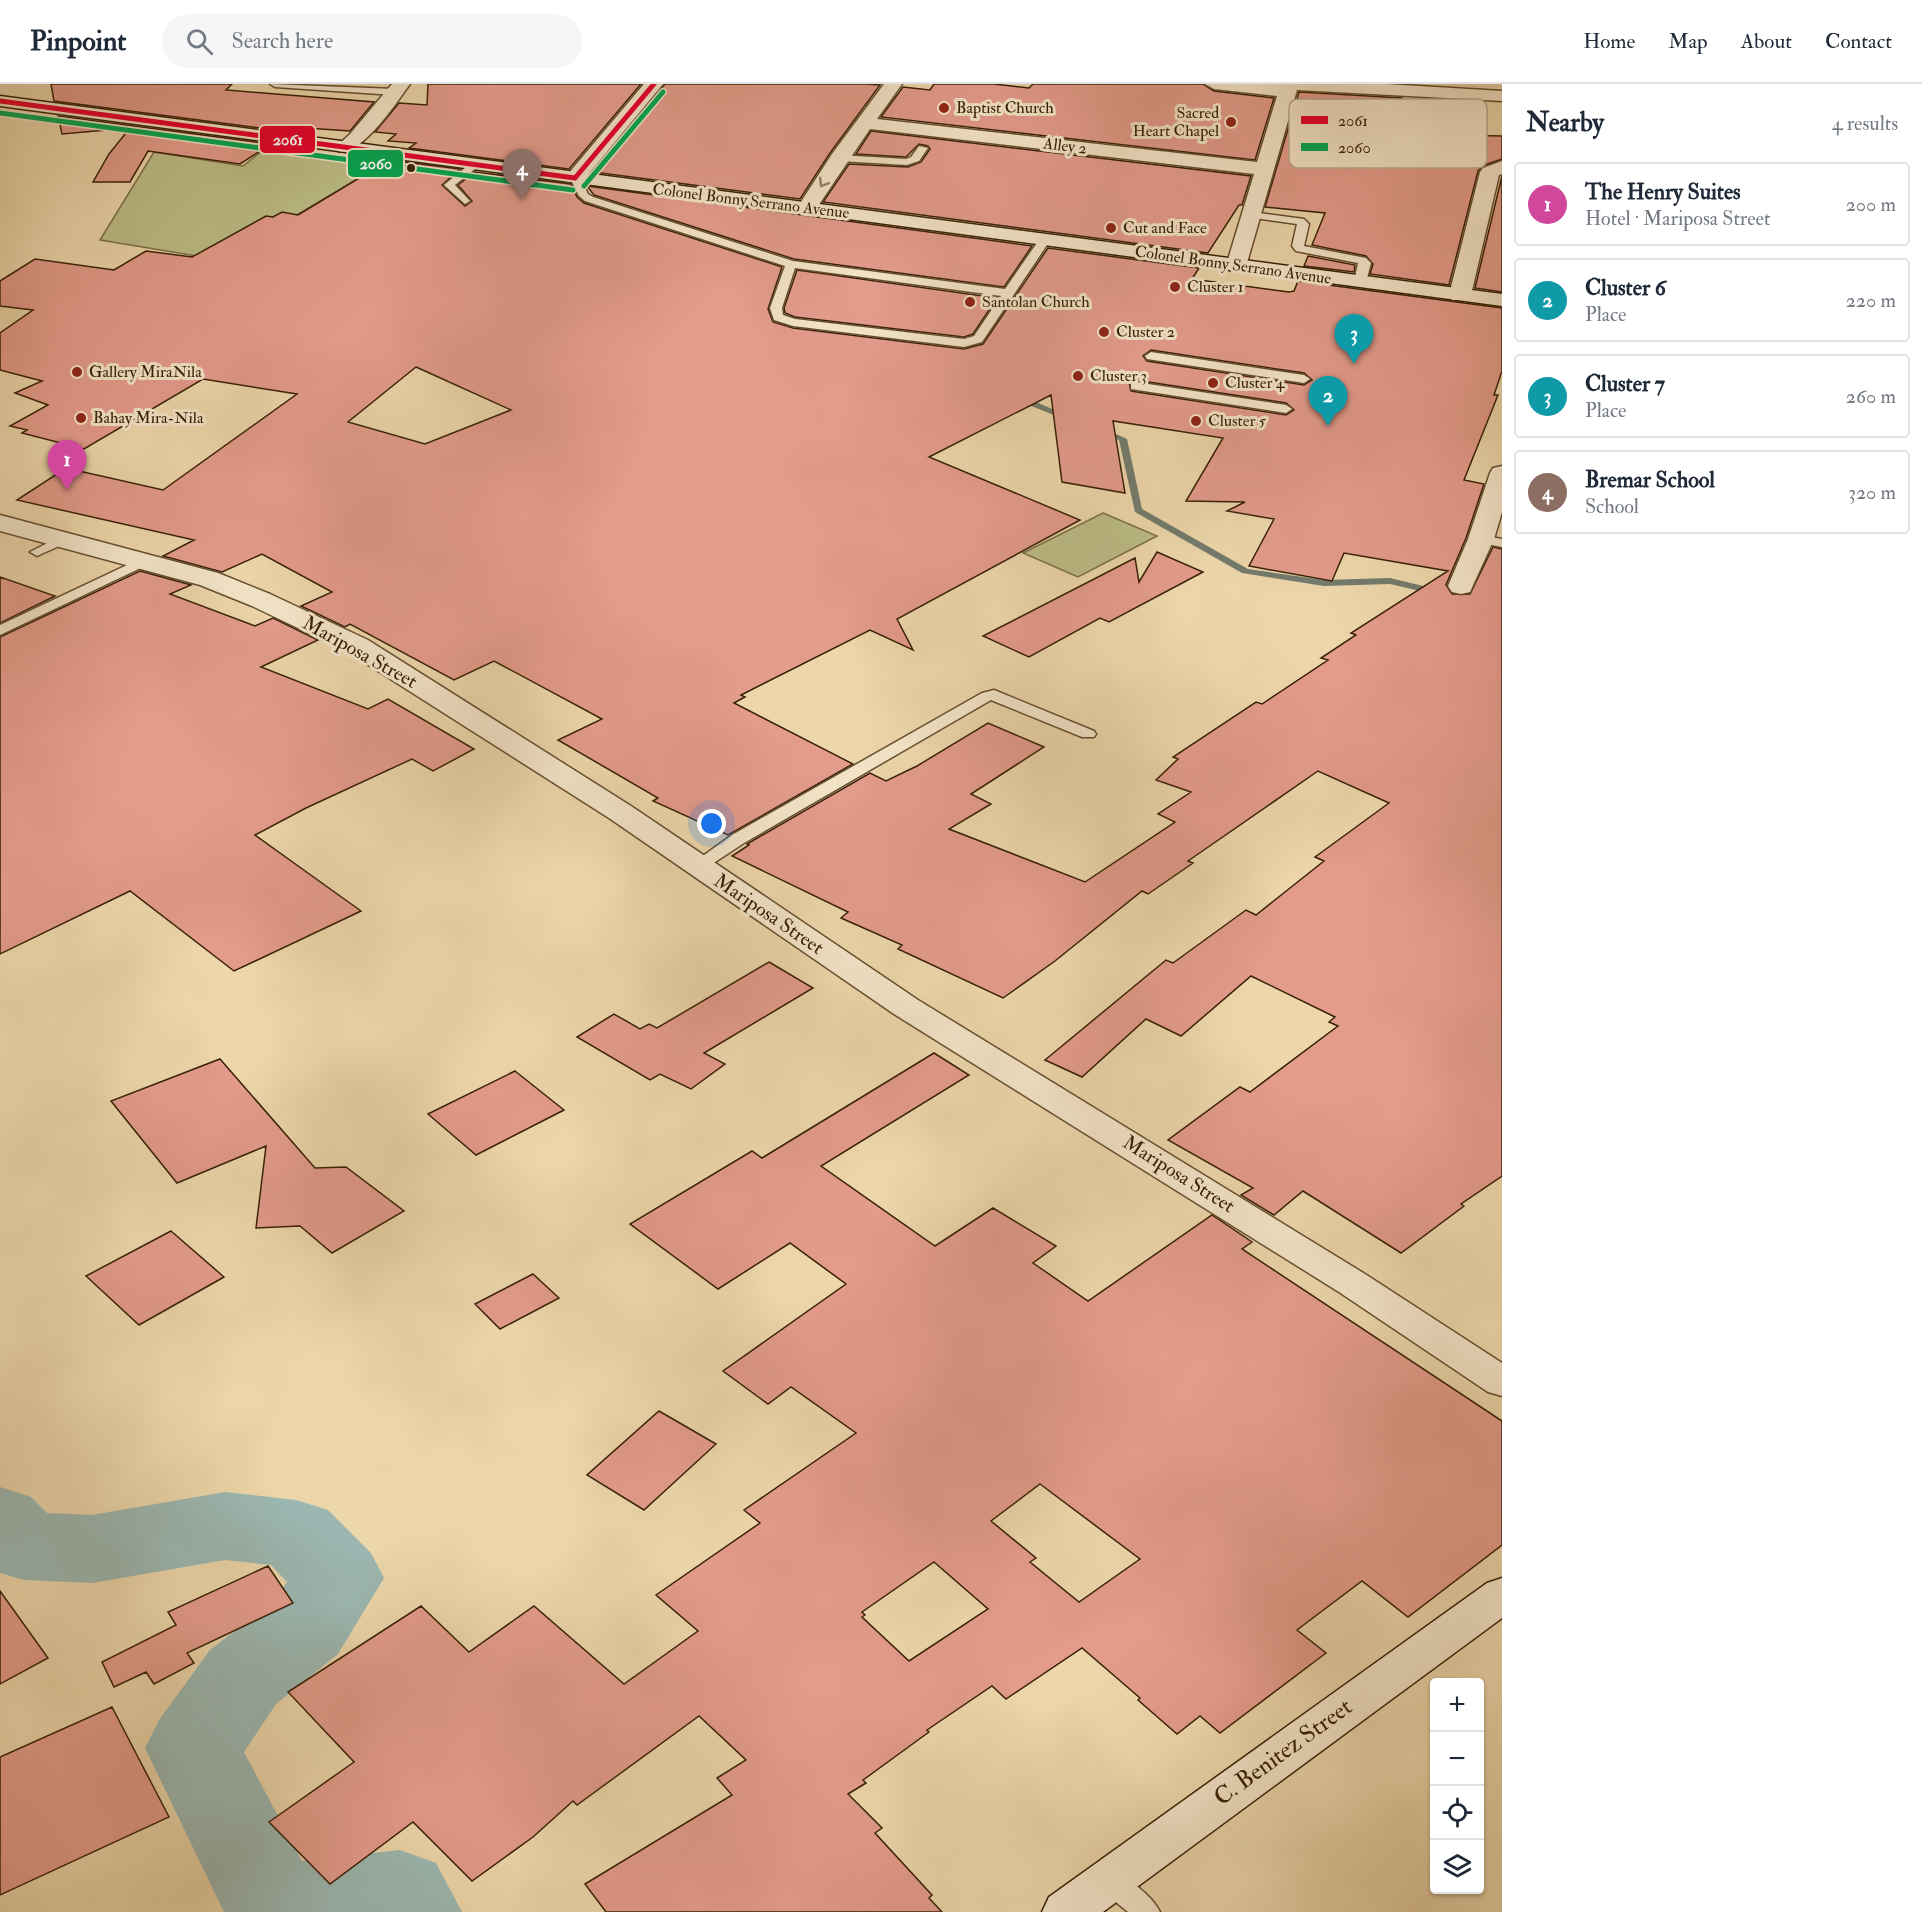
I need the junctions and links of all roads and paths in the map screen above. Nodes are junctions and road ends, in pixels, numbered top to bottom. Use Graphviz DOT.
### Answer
graph roads {
  1 [pos="275,84"];
  2 [pos="654,84"];
  3 [pos="893,84"];
  4 [pos="1214,84"];
  5 [pos="397,88"];
  6 [pos="1288,88"];
  7 [pos="1502,96"];
  8 [pos="0,101"];
  9 [pos="865,123"];
  10 [pos="345,147"];
  11 [pos="923,148"];
  12 [pos="839,158"];
  13 [pos="475,165"];
  14 [pos="1502,167"];
  15 [pos="1265,169"];
  16 [pos="575,178"];
  17 [pos="465,201"];
  18 [pos="807,208"];
  19 [pos="1492,213"];
  20 [pos="1251,215"];
  21 [pos="1045,239"];
  22 [pos="791,264"];
  23 [pos="1236,266"];
  24 [pos="1359,282"];
  25 [pos="1007,293"];
  26 [pos="1460,295"];
  27 [pos="1502,300"];
  28 [pos="1151,356"];
  29 [pos="1304,379"];
  30 [pos="1134,386"];
  31 [pos="1286,409"];
  32 [pos="1502,473"];
  33 [pos="0,523"];
  34 [pos="1492,541"];
  35 [pos="144,561"];
  36 [pos="1461,586"];
  37 [pos="0,631"];
  38 [pos="1088,734"];
  39 [pos="697,866"];
  40 [pos="1502,1382"];
  41 [pos="1502,1595"];
  42 [pos="1108,1880"];
  43 [pos="1066,1912"];
  44 [pos="1147,1912"];
  1 -- 5 [label="lane"];
  2 -- 16 [label="street"];
  3 -- 9 [label="street"];
  4 -- 6 [label="street"];
  5 -- 10 [label="street"];
  6 -- 7 [label="street"];
  6 -- 15 [label="street"];
  8 -- 10 [label="street, Colonel Bonny Serrano Avenue"];
  9 -- 12 [label="street"];
  9 -- 15 [label="street, Alley 2"];
  10 -- 13 [label="street, Colonel Bonny Serrano Avenue"];
  11 -- 12 [label="lane"];
  12 -- 18 [label="street, one-way"];
  13 -- 16 [label="street, Colonel Bonny Serrano Avenue"];
  13 -- 17 [label="lane"];
  14 -- 19 [label="street"];
  15 -- 20 [label="street"];
  16 -- 18 [label="street, Colonel Bonny Serrano Avenue"];
  16 -- 22 [label="lane"];
  18 -- 21 [label="street, Colonel Bonny Serrano Avenue"];
  19 -- 26 [label="street"];
  20 -- 23 [label="street"];
  20 -- 24 [label="lane"];
  21 -- 23 [label="street, Colonel Bonny Serrano Avenue"];
  21 -- 25 [label="lane"];
  22 -- 25 [label="lane"];
  22 -- 25 [label="lane"];
  23 -- 24 [label="street, Colonel Bonny Serrano Avenue"];
  24 -- 26 [label="street, Colonel Bonny Serrano Avenue"];
  26 -- 27 [label="street, Colonel Bonny Serrano Avenue"];
  28 -- 29 [label="lane"];
  30 -- 31 [label="lane"];
  32 -- 34 [label="street"];
  33 -- 35 [label="street, Mariposa Street"];
  34 -- 36 [label="street"];
  35 -- 37 [label="lane"];
  35 -- 39 [label="street, Mariposa Street"];
  38 -- 39 [label="lane"];
  39 -- 40 [label="street, Mariposa Street"];
  41 -- 42 [label="street, C. Benitez Street"];
  42 -- 43 [label="street, C. Benitez Street"];
  42 -- 44 [label="lane"];
}
